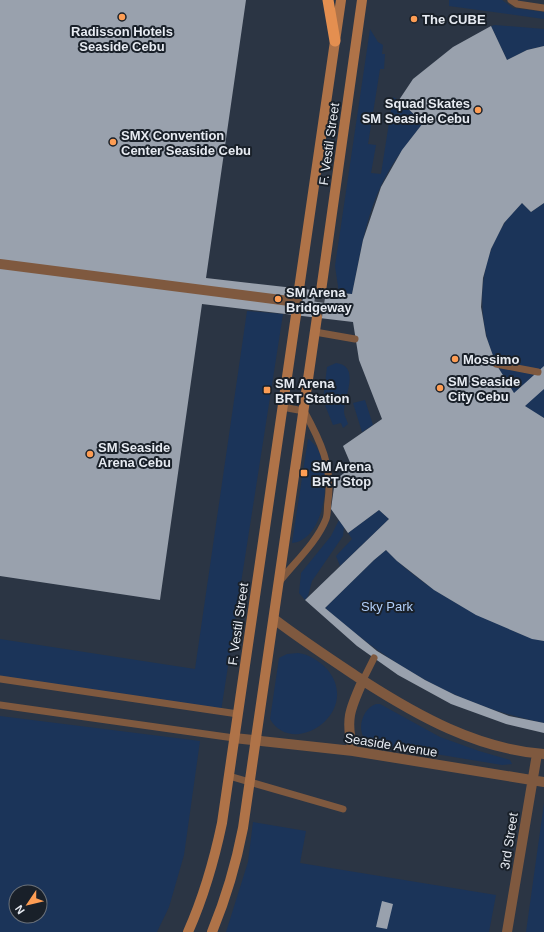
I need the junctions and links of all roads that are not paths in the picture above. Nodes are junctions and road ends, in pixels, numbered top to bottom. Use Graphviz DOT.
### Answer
graph roads {
  1 [pos="328,0"];
  2 [pos="341,0"];
  3 [pos="362,0"];
  4 [pos="511,0"];
  5 [pos="544,8"];
  6 [pos="335,41"];
  7 [pos="0,264"];
  8 [pos="299,289"];
  9 [pos="321,291"];
  10 [pos="297,302"];
  11 [pos="296,315"];
  12 [pos="317,317"];
  13 [pos="315,332"];
  14 [pos="355,339"];
  15 [pos="496,364"];
  16 [pos="538,372"];
  17 [pos="282,407"];
  18 [pos="304,411"];
  19 [pos="280,581"];
  20 [pos="274,619"];
  21 [pos="374,658"];
  22 [pos="0,679"];
  23 [pos="362,680"];
  24 [pos="0,705"];
  25 [pos="238,714"];
  26 [pos="234,738"];
  27 [pos="257,741"];
  28 [pos="353,751"];
  29 [pos="540,754"];
  30 [pos="229,776"];
  31 [pos="532,780"];
  32 [pos="250,782"];
  33 [pos="544,782"];
  34 [pos="343,809"];
  35 [pos="188,932"];
  36 [pos="212,932"];
  37 [pos="507,932"];
  1 -- 6 [label="highway"];
  2 -- 6 [label="main road, F. Vestil Street"];
  3 -- 9 [label="main road, F. Vestil Street"];
  4 -- 5 [label="lane"];
  6 -- 8 [label="main road, F. Vestil Street"];
  7 -- 10 [label="street"];
  11 -- 17 [label="main road, F. Vestil Street"];
  12 -- 13 [label="main road"];
  13 -- 14 [label="lane"];
  13 -- 18 [label="main road"];
  15 -- 16 [label="lane"];
  17 -- 18 [label="lane"];
  17 -- 25 [label="main road, F. Vestil Street"];
  18 -- 19 [label="main road"];
  18 -- 19 [label="lane"];
  19 -- 20 [label="main road"];
  20 -- 23 [label="street, Seaside Avenue"];
  20 -- 27 [label="main road"];
  21 -- 23 [label="lane"];
  22 -- 25 [label="lane"];
  23 -- 28 [label="street"];
  23 -- 29 [label="street, Seaside Avenue"];
  24 -- 26 [label="lane"];
  25 -- 26 [label="main road, F. Vestil Street"];
  26 -- 27 [label="street, Seaside Avenue"];
  26 -- 30 [label="main road, F. Vestil Street"];
  27 -- 28 [label="street, Seaside Avenue"];
  27 -- 32 [label="main road"];
  28 -- 31 [label="street, Seaside Avenue"];
  29 -- 31 [label="street, 3rd Street"];
  30 -- 32 [label="lane"];
  30 -- 35 [label="main road, F. Vestil Street"];
  31 -- 33 [label="street, Seaside Avenue"];
  31 -- 37 [label="street, 3rd Street"];
  32 -- 34 [label="lane"];
  32 -- 36 [label="main road"];
}
